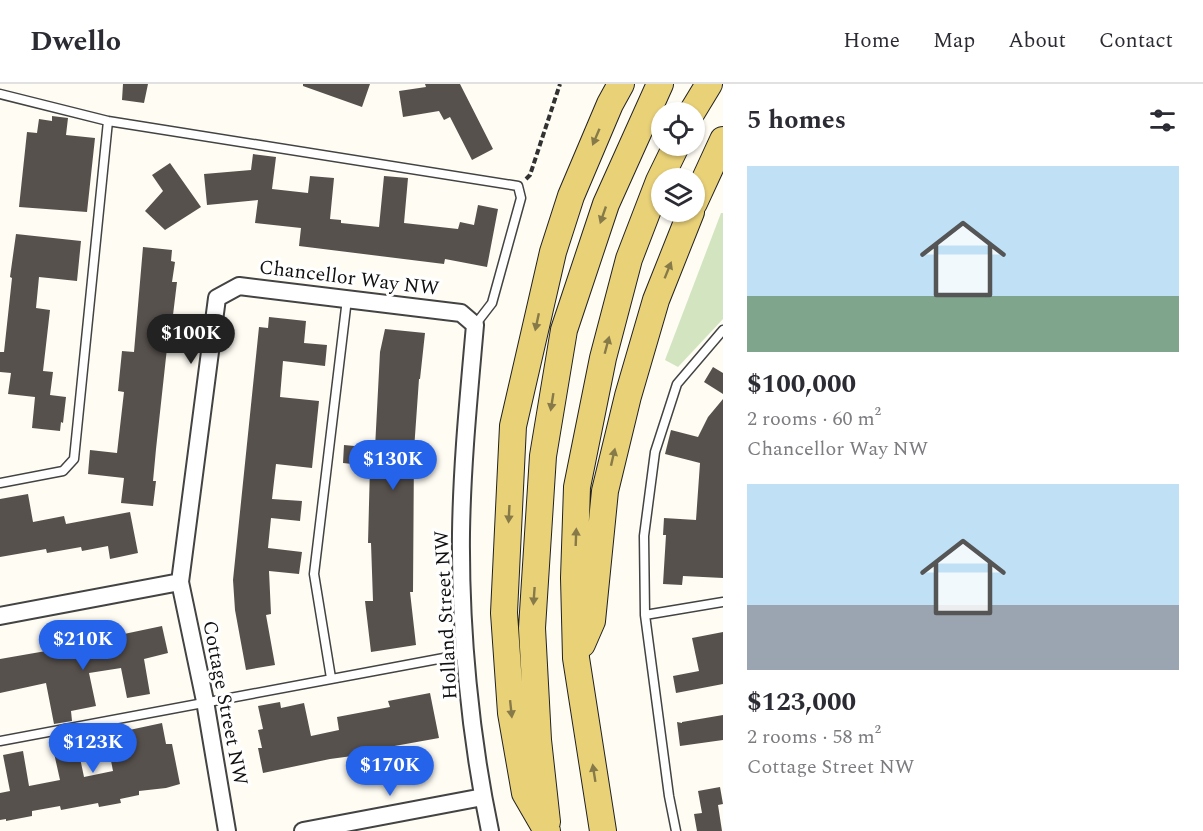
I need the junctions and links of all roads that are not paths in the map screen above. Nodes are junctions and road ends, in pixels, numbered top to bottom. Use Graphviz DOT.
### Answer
graph roads {
  1 [pos="621,84"];
  2 [pos="660,84"];
  3 [pos="709,84"];
  4 [pos="0,94"];
  5 [pos="698,102"];
  6 [pos="108,121"];
  7 [pos="723,140"];
  8 [pos="671,156"];
  9 [pos="705,179"];
  10 [pos="687,222"];
  11 [pos="347,299"];
  12 [pos="475,325"];
  13 [pos="723,330"];
  14 [pos="0,483"];
  15 [pos="180,582"];
  16 [pos="723,602"];
  17 [pos="645,615"];
  18 [pos="0,616"];
  19 [pos="465,654"];
  20 [pos="576,658"];
  21 [pos="331,678"];
  22 [pos="205,701"];
  23 [pos="0,741"];
  24 [pos="483,797"];
  25 [pos="351,827"];
  26 [pos="227,831"];
  27 [pos="303,831"];
  28 [pos="490,831"];
  29 [pos="548,831"];
  30 [pos="603,831"];
  31 [pos="676,831"];
  1 -- 29 [label="main road, one-way"];
  2 -- 29 [label="main road, one-way"];
  3 -- 5 [label="main road"];
  4 -- 6 [label="lane"];
  6 -- 12 [label="lane"];
  6 -- 14 [label="lane"];
  7 -- 9 [label="main road"];
  20 -- 8 [label="main road, one-way"];
  20 -- 10 [label="main road, one-way"];
  11 -- 12 [label="street, Chancellor Way NW"];
  11 -- 15 [label="street, Chancellor Way NW"];
  11 -- 21 [label="lane"];
  12 -- 19 [label="street, Holland Street NW"];
  13 -- 17 [label="lane"];
  15 -- 18 [label="street"];
  15 -- 22 [label="street, Cottage Street NW"];
  16 -- 17 [label="lane"];
  17 -- 31 [label="lane"];
  19 -- 21 [label="lane"];
  19 -- 24 [label="street, Holland Street NW"];
  30 -- 20 [label="main road, one-way"];
  21 -- 22 [label="lane"];
  22 -- 23 [label="lane"];
  22 -- 26 [label="street, Cottage Street NW"];
  24 -- 25 [label="street"];
  24 -- 28 [label="street, Holland Street NW"];
  25 -- 27 [label="street"];
}
